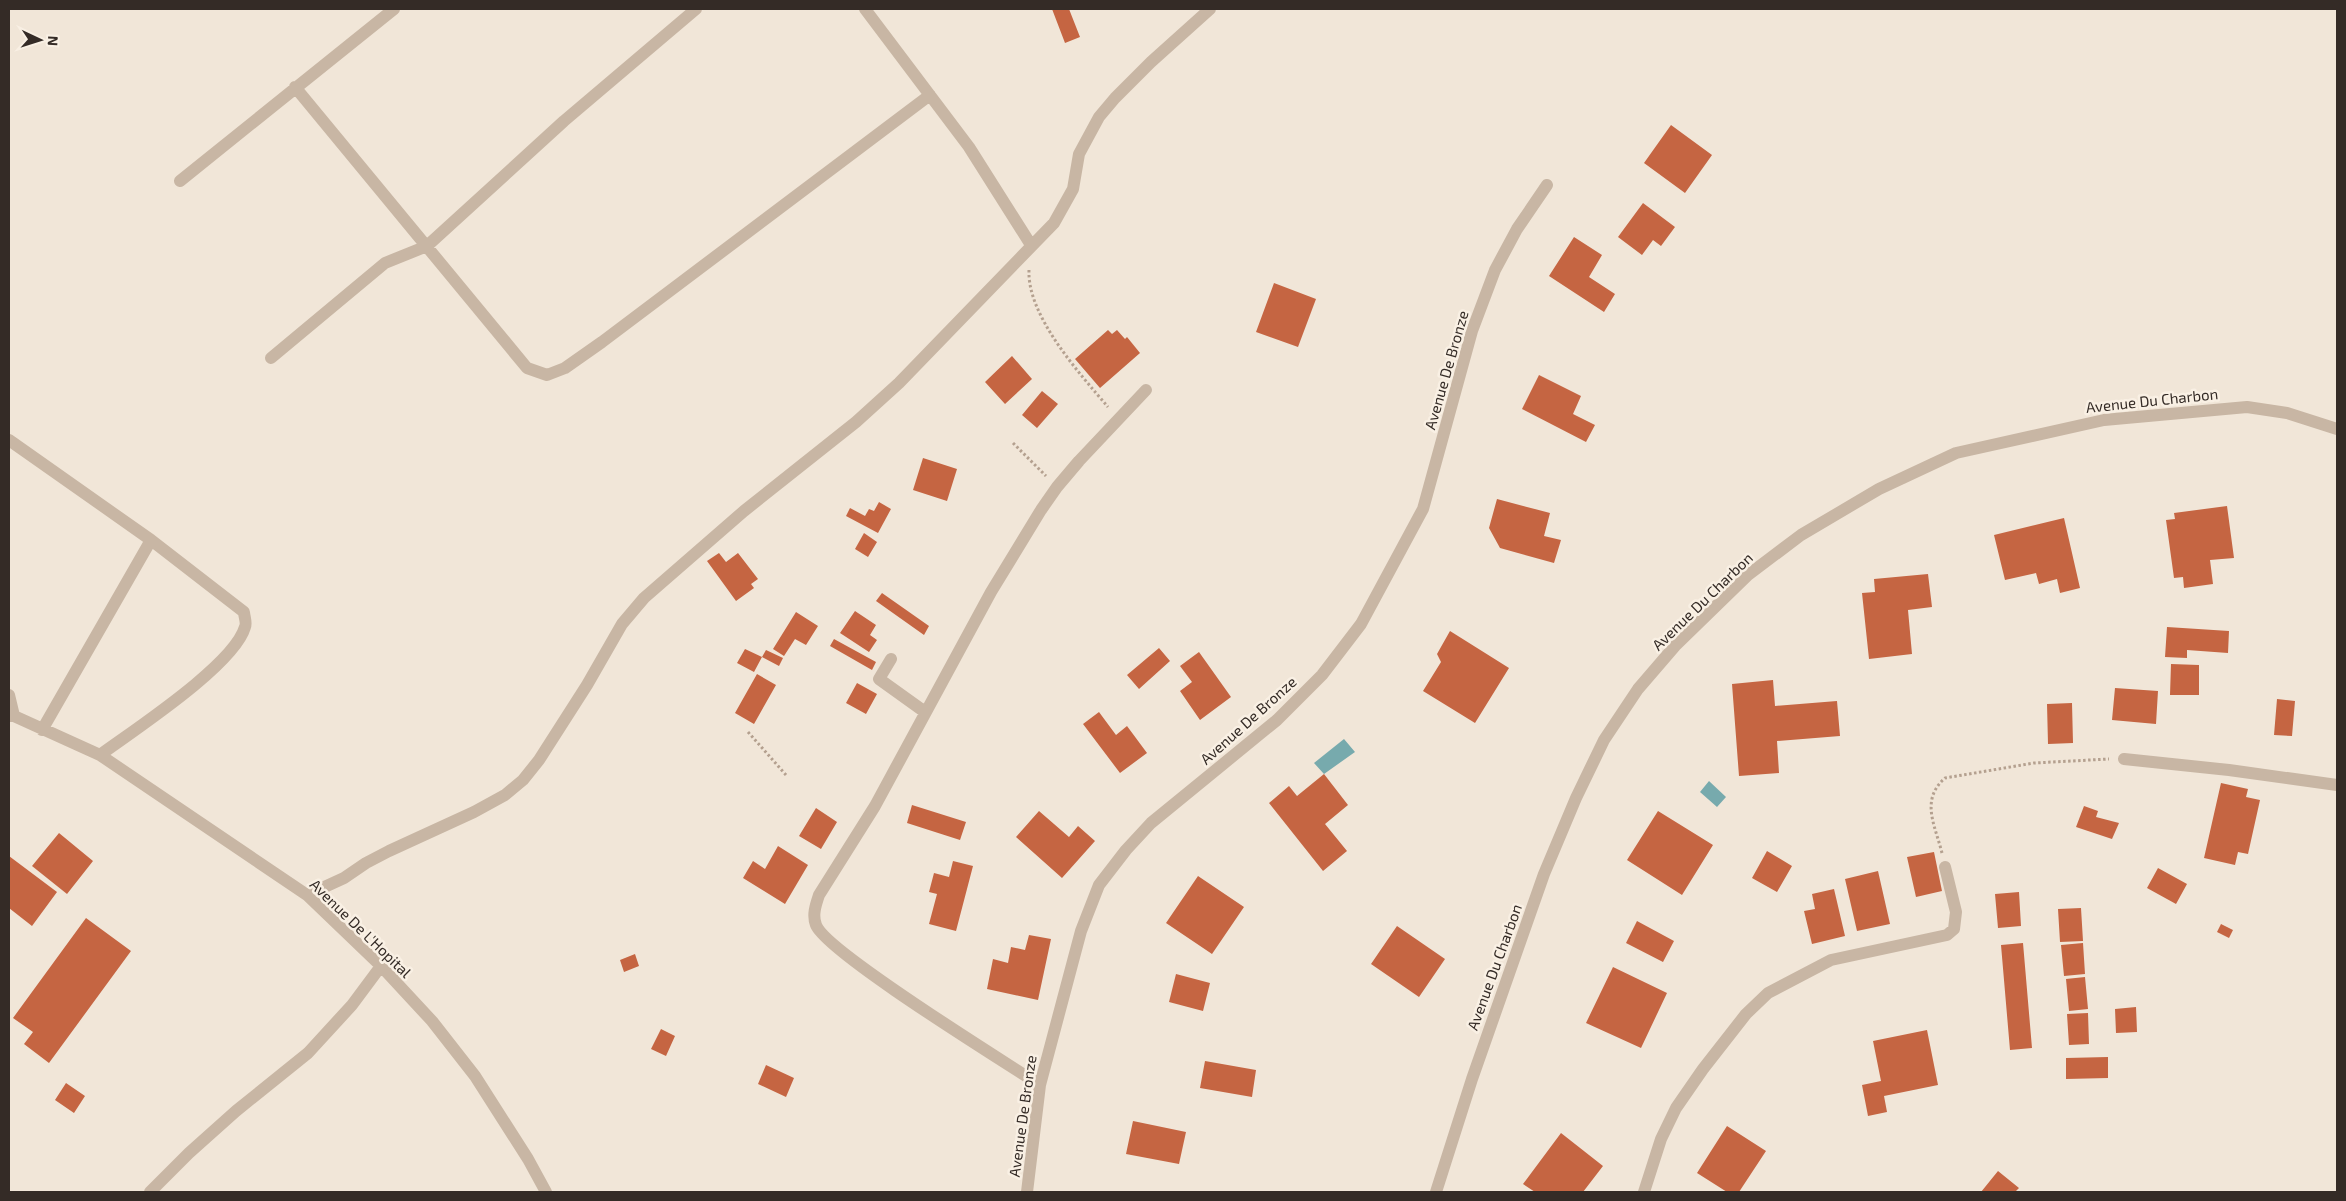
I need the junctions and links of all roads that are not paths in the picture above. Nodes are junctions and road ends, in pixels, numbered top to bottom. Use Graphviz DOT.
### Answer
graph roads {
  1 [pos="394,9"];
  2 [pos="696,9"];
  3 [pos="865,9"];
  4 [pos="1210,9"];
  5 [pos="295,86"];
  6 [pos="930,95"];
  7 [pos="180,181"];
  8 [pos="1547,185"];
  9 [pos="1031,245"];
  10 [pos="427,246"];
  11 [pos="271,358"];
  12 [pos="1146,390"];
  13 [pos="2337,429"];
  14 [pos="9,440"];
  15 [pos="151,540"];
  16 [pos="891,659"];
  17 [pos="9,695"];
  18 [pos="925,712"];
  19 [pos="12,716"];
  20 [pos="42,730"];
  21 [pos="100,754"];
  22 [pos="2124,759"];
  23 [pos="2337,785"];
  24 [pos="1945,866"];
  25 [pos="307,895"];
  26 [pos="381,966"];
  27 [pos="1040,1085"];
  28 [pos="150,1192"];
  29 [pos="546,1192"];
  30 [pos="1028,1192"];
  31 [pos="1436,1192"];
  32 [pos="1644,1192"];
  1 -- 5 [label="street"];
  2 -- 10 [label="street"];
  3 -- 6 [label="street"];
  4 -- 9 [label="street"];
  5 -- 7 [label="street"];
  5 -- 10 [label="street"];
  6 -- 9 [label="street"];
  6 -- 10 [label="street"];
  8 -- 27 [label="street, Avenue De Bronze"];
  9 -- 25 [label="street"];
  10 -- 11 [label="street"];
  12 -- 18 [label="street"];
  13 -- 31 [label="street, Avenue Du Charbon"];
  14 -- 15 [label="street"];
  15 -- 20 [label="street"];
  15 -- 21 [label="street"];
  16 -- 18 [label="street"];
  17 -- 19 [label="street"];
  18 -- 27 [label="street"];
  19 -- 20 [label="street, Avenue De L'Hopital"];
  20 -- 21 [label="street, Avenue De L'Hopital"];
  21 -- 25 [label="street, Avenue De L'Hopital"];
  22 -- 23 [label="street"];
  24 -- 32 [label="street"];
  25 -- 26 [label="street, Avenue De L'Hopital"];
  26 -- 28 [label="street"];
  26 -- 29 [label="street, Avenue De L'Hopital"];
  27 -- 30 [label="street, Avenue De Bronze"];
}
